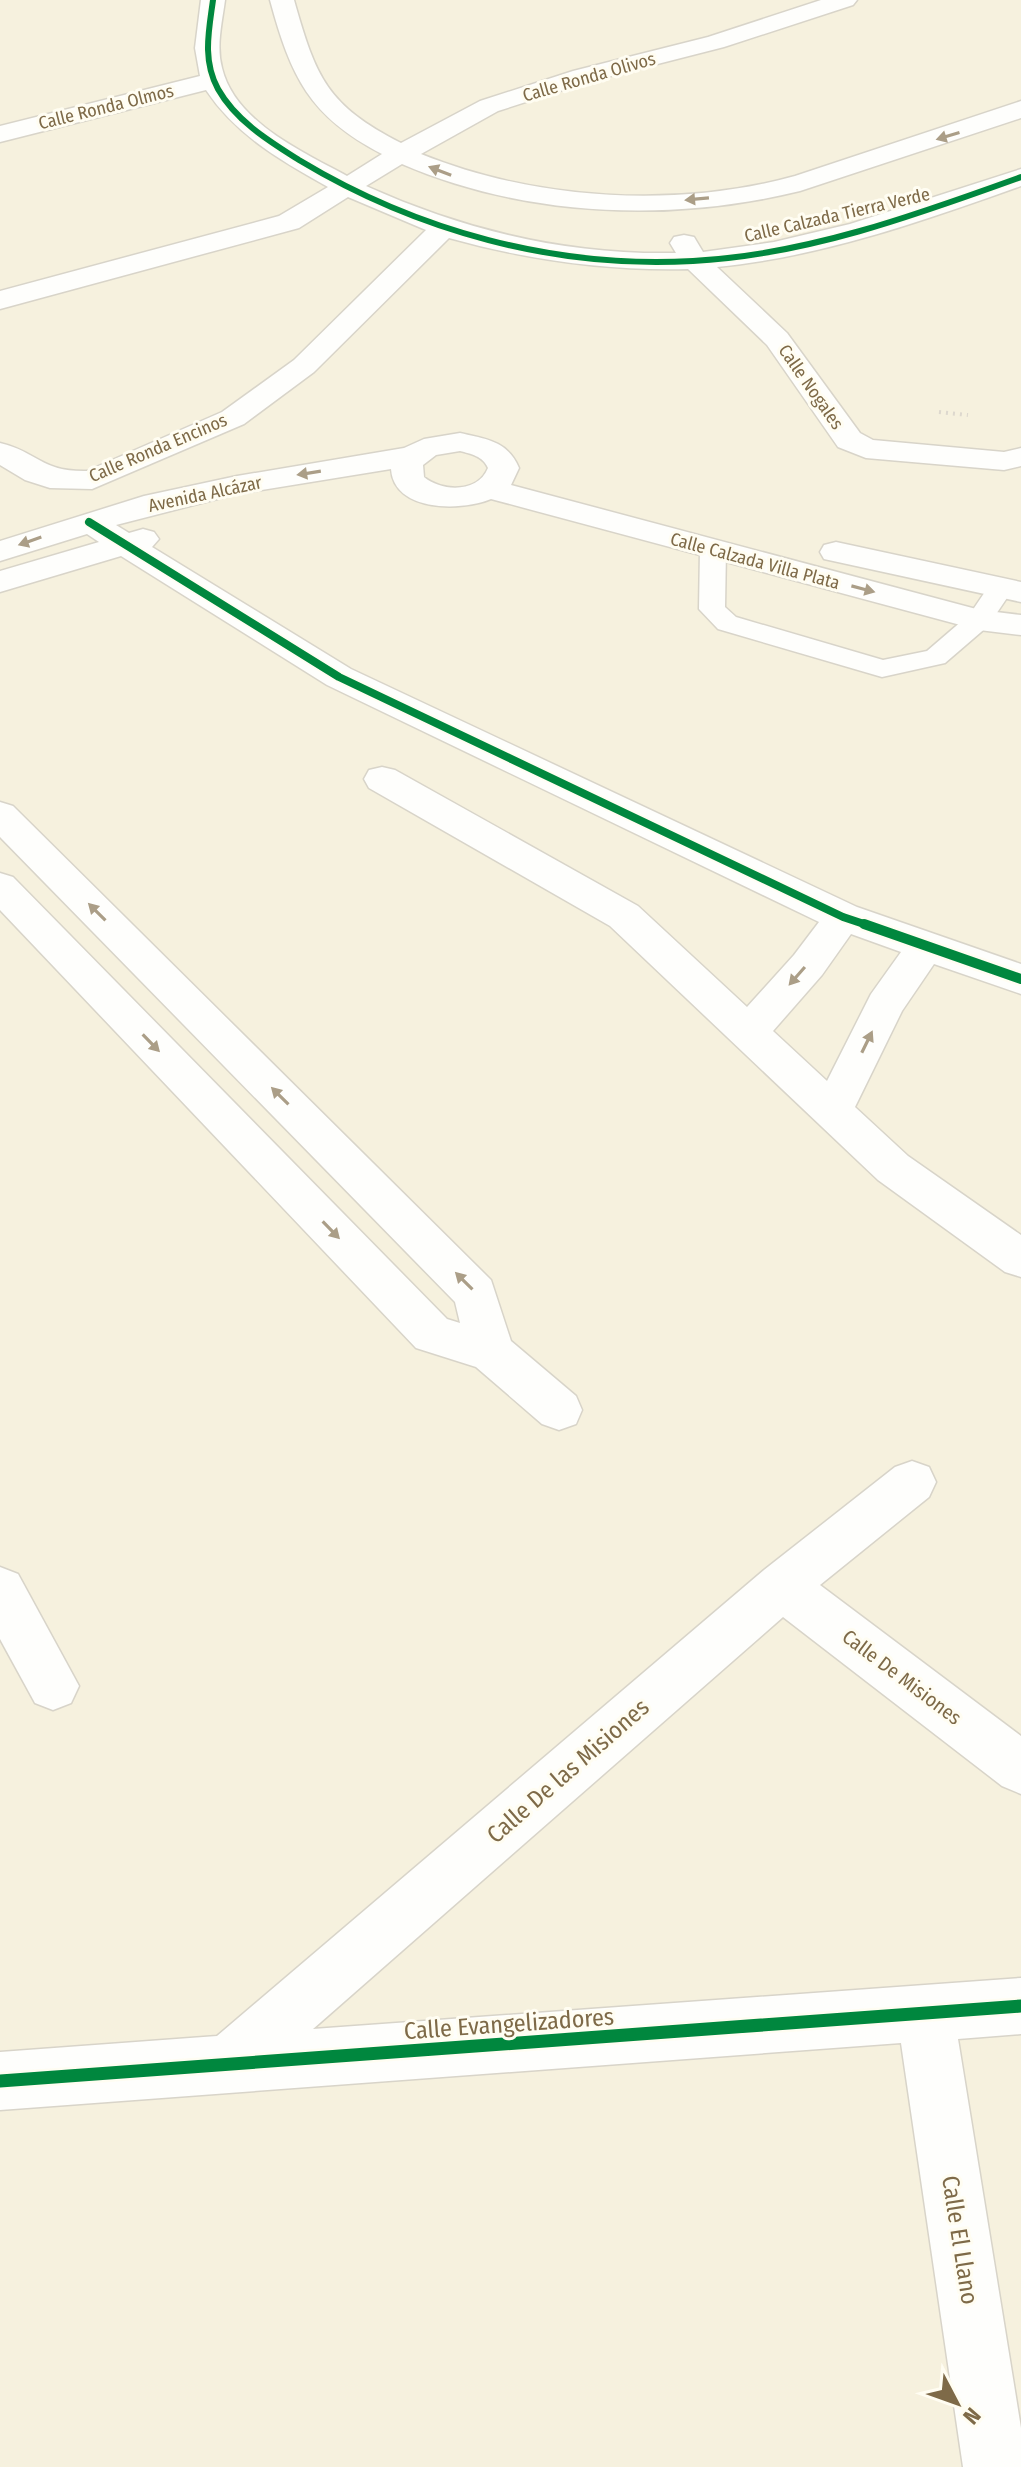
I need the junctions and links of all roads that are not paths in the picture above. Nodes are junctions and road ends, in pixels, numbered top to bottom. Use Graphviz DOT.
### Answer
graph roads {
  1 [pos="213,0"];
  2 [pos="282,0"];
  3 [pos="845,0"];
  4 [pos="213,80"];
  5 [pos="1021,109"];
  6 [pos="0,134"];
  7 [pos="399,155"];
  8 [pos="1021,177"];
  9 [pos="347,189"];
  10 [pos="659,202"];
  11 [pos="442,229"];
  12 [pos="695,261"];
  13 [pos="0,300"];
  14 [pos="0,452"];
  15 [pos="1021,457"];
  16 [pos="410,466"];
  17 [pos="497,483"];
  18 [pos="89,522"];
  19 [pos="124,545"];
  20 [pos="713,550"];
  21 [pos="0,551"];
  22 [pos="0,582"];
  23 [pos="1010,590"];
  24 [pos="979,620"];
  25 [pos="1021,625"];
  26 [pos="382,779"];
  27 [pos="0,815"];
  28 [pos="0,886"];
  29 [pos="843,917"];
  30 [pos="926,946"];
  31 [pos="155,970"];
  32 [pos="1021,979"];
  33 [pos="105,995"];
  34 [pos="748,1032"];
  35 [pos="832,1112"];
  36 [pos="1021,1259"];
  37 [pos="491,1352"];
  38 [pos="559,1410"];
  39 [pos="912,1482"];
  40 [pos="782,1586"];
  41 [pos="0,1590"];
  42 [pos="53,1686"];
  43 [pos="1021,1768"];
  44 [pos="1021,2006"];
  45 [pos="925,2013"];
  46 [pos="228,2065"];
  47 [pos="0,2081"];
  48 [pos="995,2467"];
  1 -- 4 [label="street, Calle Calzada Tierra Verde"];
  2 -- 7 [label="street, Calle Calzada Tierra Verde"];
  3 -- 7 [label="street, Calle Ronda Olivos"];
  4 -- 6 [label="street, Calle Ronda Olmos"];
  4 -- 9 [label="street, Calle Calzada Tierra Verde"];
  5 -- 10 [label="street, Calle Calzada Tierra Verde, one-way"];
  7 -- 9 [label="street, Calle Ronda Olivos"];
  10 -- 7 [label="street, Calle Calzada Tierra Verde, one-way"];
  8 -- 12 [label="street, Calle Calzada Tierra Verde"];
  9 -- 11 [label="street, Calle Calzada Tierra Verde"];
  9 -- 13 [label="street"];
  10 -- 12 [label="street, Calle Nogales"];
  11 -- 12 [label="street, Calle Calzada Tierra Verde"];
  11 -- 14 [label="street, Calle Ronda Encinos"];
  12 -- 15 [label="street, Calle Nogales"];
  16 -- 17 [label="street"];
  16 -- 17 [label="street"];
  16 -- 18 [label="street, Avenida Alcázar, one-way"];
  16 -- 19 [label="street, Avenida Alcázar"];
  17 -- 20 [label="street, Calle Calzada Villa Plata"];
  17 -- 23 [label="street, Calle Calzada Villa Plata"];
  18 -- 19 [label="street"];
  18 -- 21 [label="street, Avenida Alcázar, one-way"];
  19 -- 22 [label="street, Avenida Alcázar"];
  19 -- 29 [label="street"];
  20 -- 24 [label="street, Calle Calzada Villa Plata, one-way"];
  20 -- 24 [label="lane"];
  23 -- 24 [label="lane"];
  24 -- 25 [label="street, Calle Calzada Villa Plata"];
  26 -- 34 [label="street"];
  31 -- 27 [label="street, one-way"];
  28 -- 33 [label="street"];
  29 -- 30 [label="street"];
  29 -- 34 [label="street, one-way"];
  30 -- 32 [label="street"];
  35 -- 30 [label="street, one-way"];
  31 -- 33 [label="street"];
  37 -- 31 [label="street, one-way"];
  33 -- 37 [label="street, one-way"];
  34 -- 35 [label="street"];
  35 -- 36 [label="street"];
  37 -- 38 [label="street"];
  39 -- 40 [label="street, Calle De las Misiones"];
  40 -- 43 [label="street, Calle De Misiones"];
  40 -- 46 [label="street, Calle De las Misiones"];
  41 -- 42 [label="street"];
  44 -- 45 [label="street, Calle Evangelizadores"];
  45 -- 46 [label="street, Calle Evangelizadores"];
  45 -- 48 [label="street, Calle El Llano"];
  46 -- 47 [label="street, Calle Evangelizadores"];
}
